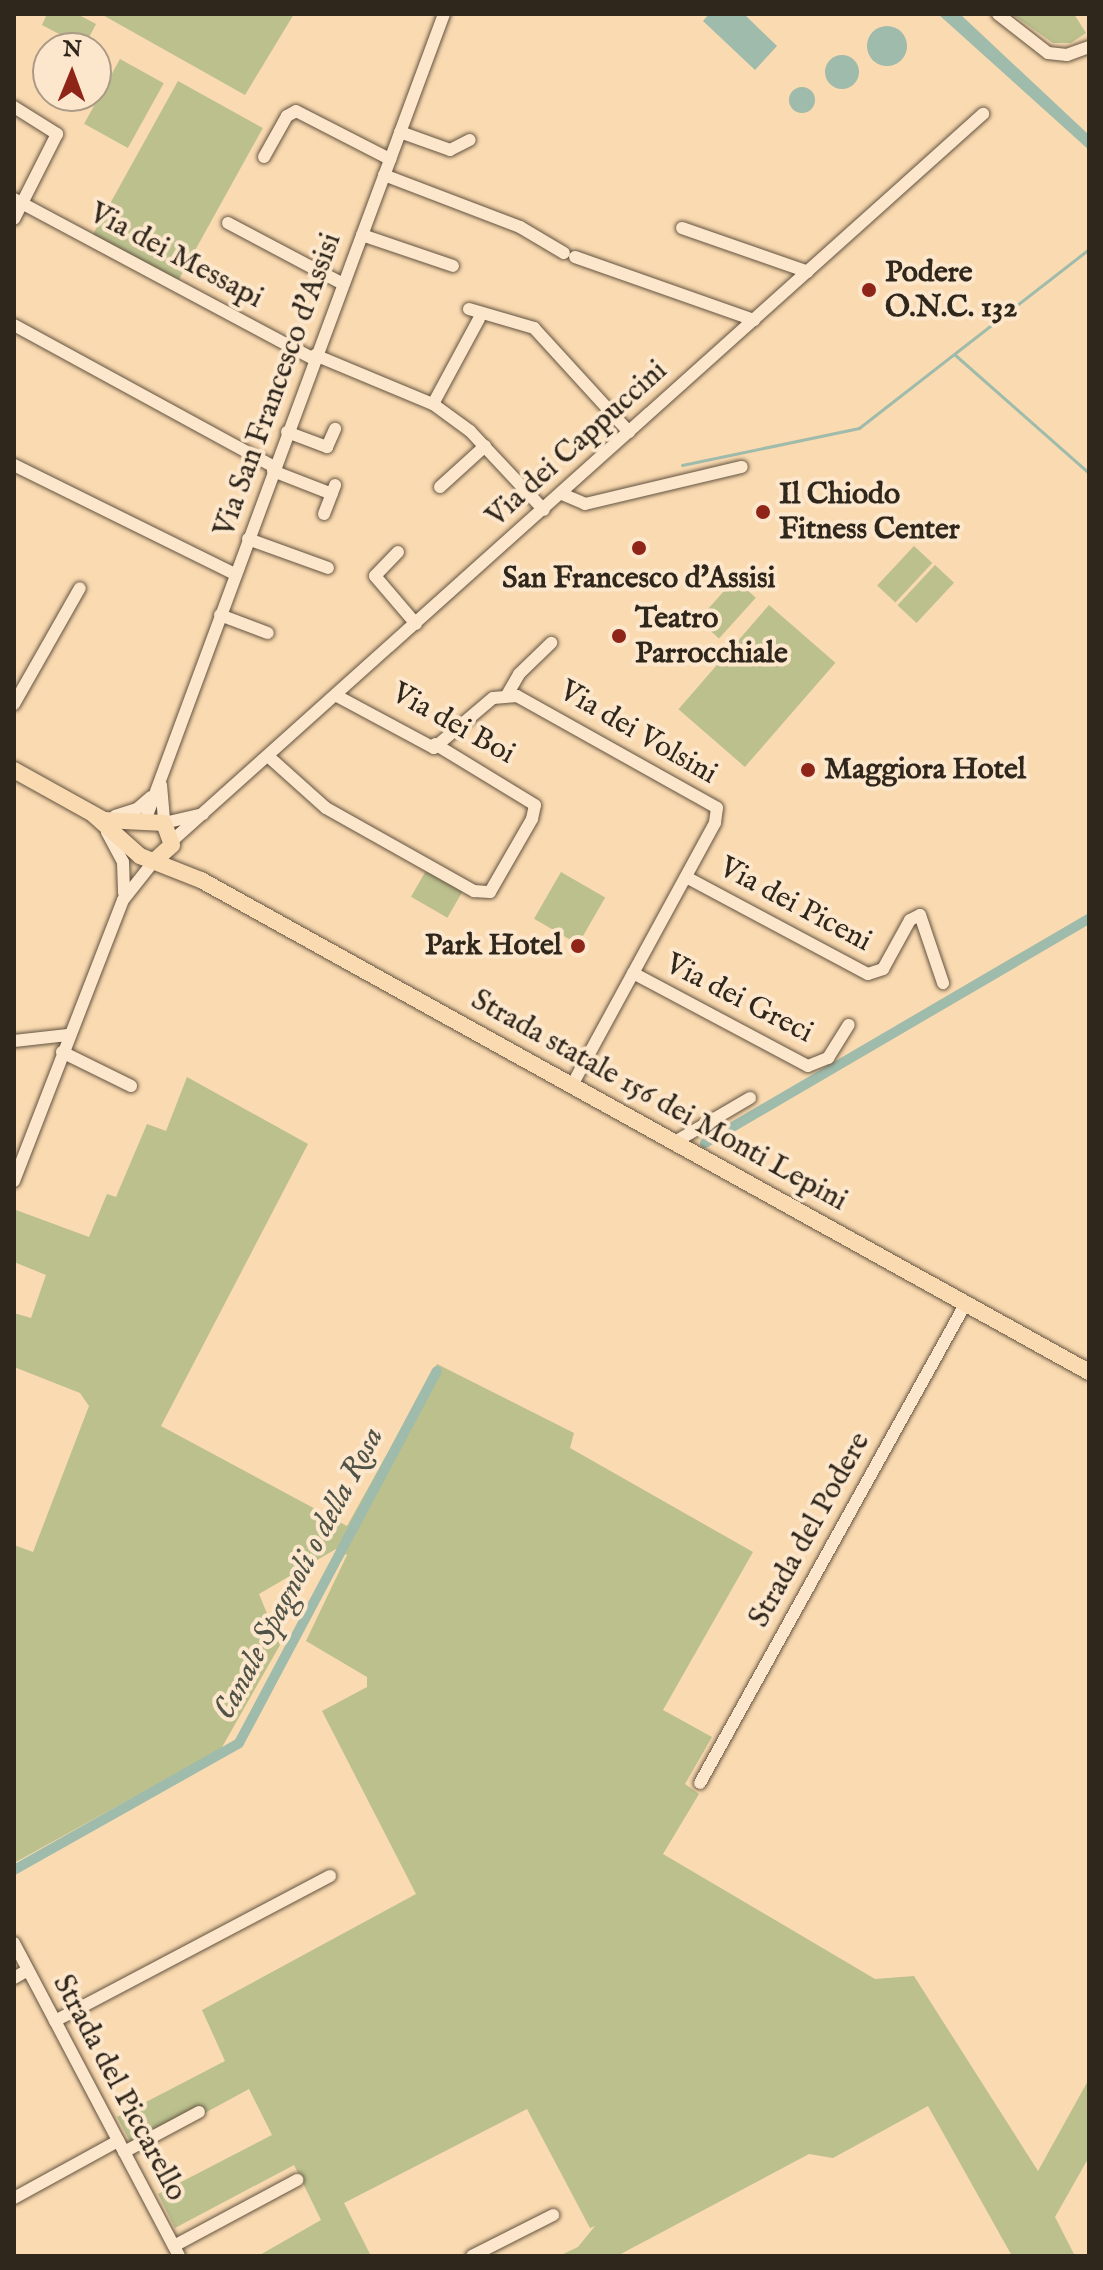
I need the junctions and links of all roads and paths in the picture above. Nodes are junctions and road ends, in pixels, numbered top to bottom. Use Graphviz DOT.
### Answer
graph roads {
  1 [pos="444,14"];
  2 [pos="998,14"];
  3 [pos="1089,47"];
  4 [pos="14,107"];
  5 [pos="983,114"];
  6 [pos="400,132"];
  7 [pos="470,140"];
  8 [pos="264,157"];
  9 [pos="390,159"];
  10 [pos="384,175"];
  11 [pos="18,201"];
  12 [pos="14,219"];
  13 [pos="228,223"];
  14 [pos="682,228"];
  15 [pos="362,235"];
  16 [pos="453,266"];
  17 [pos="808,272"];
  18 [pos="343,284"];
  19 [pos="469,309"];
  20 [pos="479,319"];
  21 [pos="754,320"];
  22 [pos="14,325"];
  23 [pos="315,357"];
  24 [pos="433,404"];
  25 [pos="335,429"];
  26 [pos="287,432"];
  27 [pos="629,432"];
  28 [pos="485,446"];
  29 [pos="742,467"];
  30 [pos="15,469"];
  31 [pos="273,469"];
  32 [pos="440,487"];
  33 [pos="562,494"];
  34 [pos="544,510"];
  35 [pos="324,514"];
  36 [pos="248,539"];
  37 [pos="398,552"];
  38 [pos="328,568"];
  39 [pos="235,574"];
  40 [pos="80,588"];
  41 [pos="220,615"];
  42 [pos="416,624"];
  43 [pos="268,633"];
  44 [pos="551,643"];
  45 [pos="348,686"];
  46 [pos="507,695"];
  47 [pos="337,696"];
  48 [pos="14,704"];
  49 [pos="435,747"];
  50 [pos="269,757"];
  51 [pos="14,770"];
  52 [pos="161,774"];
  53 [pos="155,792"];
  54 [pos="206,813"];
  55 [pos="94,815"];
  56 [pos="144,822"];
  57 [pos="164,823"];
  58 [pos="172,842"];
  59 [pos="134,849"];
  60 [pos="154,861"];
  61 [pos="182,871"];
  62 [pos="686,877"];
  63 [pos="201,880"];
  64 [pos="129,882"];
  65 [pos="633,973"];
  66 [pos="943,983"];
  67 [pos="849,1025"];
  68 [pos="68,1035"];
  69 [pos="14,1041"];
  70 [pos="62,1052"];
  71 [pos="572,1085"];
  72 [pos="131,1086"];
  73 [pos="750,1098"];
  74 [pos="675,1142"];
  75 [pos="14,1181"];
  76 [pos="966,1303"];
  77 [pos="1089,1372"];
  78 [pos="700,1783"];
  79 [pos="330,1876"];
  80 [pos="14,1943"];
  81 [pos="28,1970"];
  82 [pos="14,1978"];
  83 [pos="55,2021"];
  84 [pos="199,2112"];
  85 [pos="121,2146"];
  86 [pos="297,2180"];
  87 [pos="14,2198"];
  88 [pos="553,2215"];
  89 [pos="176,2251"];
  90 [pos="472,2256"];
  1 -- 6 [label="street, Via San Francesco d'Assisi"];
  2 -- 3 [label="street"];
  4 -- 11 [label="street"];
  5 -- 17 [label="street, Via dei Cappuccini"];
  6 -- 7 [label="street"];
  6 -- 9 [label="street, Via San Francesco d'Assisi"];
  8 -- 9 [label="street"];
  9 -- 10 [label="street, Via San Francesco d'Assisi"];
  10 -- 15 [label="street, Via San Francesco d'Assisi"];
  10 -- 21 [label="street"];
  11 -- 12 [label="street"];
  11 -- 23 [label="street, Via dei Messapi"];
  13 -- 18 [label="street"];
  14 -- 17 [label="street"];
  15 -- 16 [label="street"];
  15 -- 18 [label="street, Via San Francesco d'Assisi"];
  17 -- 21 [label="street, Via dei Cappuccini"];
  18 -- 23 [label="street, Via San Francesco d'Assisi"];
  19 -- 27 [label="street"];
  20 -- 24 [label="street"];
  21 -- 27 [label="street, Via dei Cappuccini"];
  22 -- 31 [label="street"];
  23 -- 24 [label="street, Via dei Messapi"];
  23 -- 26 [label="street, Via San Francesco d'Assisi"];
  24 -- 28 [label="street, Via dei Messapi"];
  25 -- 26 [label="street"];
  26 -- 31 [label="street, Via San Francesco d'Assisi"];
  27 -- 33 [label="street, Via dei Cappuccini"];
  28 -- 32 [label="street"];
  28 -- 34 [label="street, Via dei Messapi"];
  29 -- 33 [label="street"];
  30 -- 39 [label="street"];
  31 -- 35 [label="street"];
  31 -- 36 [label="street, Via San Francesco d'Assisi"];
  33 -- 34 [label="street, Via dei Cappuccini"];
  34 -- 42 [label="street, Via dei Cappuccini"];
  36 -- 38 [label="street"];
  36 -- 39 [label="street, Via San Francesco d'Assisi"];
  37 -- 42 [label="street"];
  39 -- 41 [label="street, Via San Francesco d'Assisi"];
  40 -- 48 [label="street"];
  41 -- 43 [label="street"];
  41 -- 52 [label="street, Via San Francesco d'Assisi"];
  42 -- 45 [label="street, Via dei Cappuccini"];
  44 -- 46 [label="street"];
  45 -- 47 [label="street, Via dei Cappuccini"];
  45 -- 49 [label="street, Via dei Boi"];
  46 -- 49 [label="street"];
  46 -- 62 [label="street, Via dei Volsini"];
  47 -- 49 [label="street, Via dei Boi"];
  47 -- 50 [label="street, Via dei Cappuccini"];
  49 -- 50 [label="street, Via dei Boi"];
  50 -- 54 [label="street, Via dei Cappuccini"];
  51 -- 55 [label="main road"];
  52 -- 53 [label="street, Via San Francesco d'Assisi"];
  52 -- 57 [label="street, Via San Francesco d'Assisi"];
  53 -- 55 [label="street"];
  53 -- 56 [label="street, Via San Francesco d'Assisi"];
  54 -- 57 [label="street, Via dei Cappuccini"];
  54 -- 58 [label="street, Via dei Cappuccini"];
  55 -- 56 [label="main road"];
  55 -- 59 [label="main road, Strada statale 156 dei Monti Lepini"];
  55 -- 64 [label="street"];
  56 -- 57 [label="main road"];
  56 -- 59 [label="main road"];
  57 -- 58 [label="main road, Strada statale 156 dei Monti Lepini"];
  58 -- 60 [label="main road"];
  58 -- 63 [label="main road, Strada statale 156 dei Monti Lepini"];
  59 -- 60 [label="main road, Strada statale 156 dei Monti Lepini"];
  59 -- 64 [label="street"];
  60 -- 61 [label="main road, Strada statale 156 dei Monti Lepini"];
  60 -- 64 [label="street"];
  61 -- 63 [label="main road, Strada statale 156 dei Monti Lepini"];
  61 -- 64 [label="street"];
  62 -- 65 [label="street, Via dei Volsini"];
  62 -- 66 [label="street, Via dei Piceni"];
  63 -- 71 [label="main road, Strada statale 156 dei Monti Lepini"];
  64 -- 68 [label="street"];
  65 -- 67 [label="street, Via dei Greci"];
  65 -- 71 [label="street, Via dei Volsini"];
  68 -- 69 [label="street"];
  68 -- 70 [label="street"];
  70 -- 72 [label="street"];
  70 -- 75 [label="street"];
  71 -- 74 [label="main road, Strada statale 156 dei Monti Lepini"];
  73 -- 74 [label="street"];
  74 -- 76 [label="main road, Strada statale 156 dei Monti Lepini"];
  76 -- 77 [label="main road, Strada statale 156 dei Monti Lepini"];
  76 -- 78 [label="street, Strada del Podere"];
  79 -- 83 [label="street"];
  80 -- 81 [label="street, Strada del Piccarello"];
  81 -- 82 [label="street"];
  81 -- 83 [label="street, Strada del Piccarello"];
  83 -- 85 [label="street, Strada del Piccarello"];
  84 -- 85 [label="street"];
  85 -- 87 [label="street"];
  85 -- 89 [label="street, Strada del Piccarello"];
  86 -- 89 [label="street"];
  88 -- 90 [label="street"];
}
